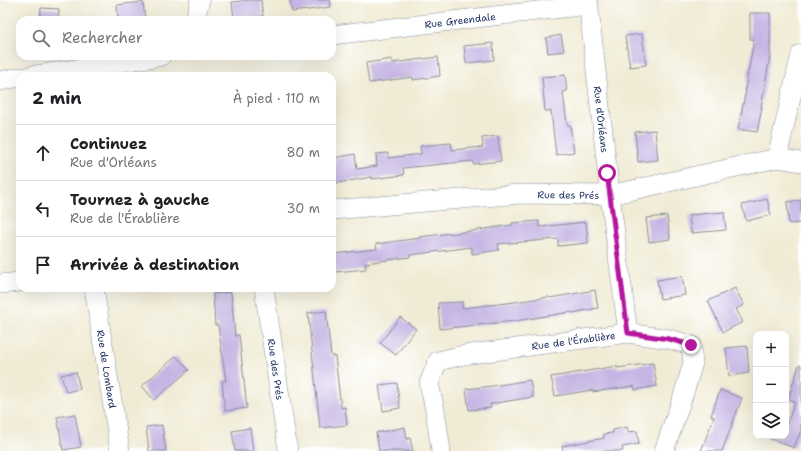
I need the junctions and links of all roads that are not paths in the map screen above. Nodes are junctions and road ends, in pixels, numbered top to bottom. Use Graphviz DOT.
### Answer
graph roads {
  1 [pos="200,0"];
  2 [pos="588,2"];
  3 [pos="196,16"];
  4 [pos="336,34"];
  5 [pos="801,54"];
  6 [pos="135,60"];
  7 [pos="56,72"];
  8 [pos="16,78"];
  9 [pos="0,80"];
  10 [pos="777,158"];
  11 [pos="801,162"];
  12 [pos="610,194"];
  13 [pos="336,210"];
  14 [pos="16,282"];
  15 [pos="0,284"];
  16 [pos="95,292"];
  17 [pos="265,292"];
  18 [pos="628,333"];
  19 [pos="120,451"];
  20 [pos="288,451"];
  21 [pos="441,451"];
  22 [pos="664,451"];
  1 -- 3 [label="street"];
  2 -- 4 [label="street, Rue Greendale"];
  2 -- 12 [label="street, Rue d'Orléans"];
  5 -- 10 [label="street"];
  6 -- 7 [label="street"];
  8 -- 9 [label="street"];
  10 -- 11 [label="street, Rue des Prés"];
  10 -- 12 [label="street, Rue des Prés"];
  12 -- 13 [label="street, Rue des Prés"];
  12 -- 18 [label="street, Rue d'Orléans"];
  14 -- 15 [label="street"];
  16 -- 19 [label="street, Rue de Lombard"];
  17 -- 20 [label="street, Rue des Prés"];
  18 -- 21 [label="street, Rue de l'Érablière"];
  18 -- 22 [label="street, Rue de l'Érablière"];
}
